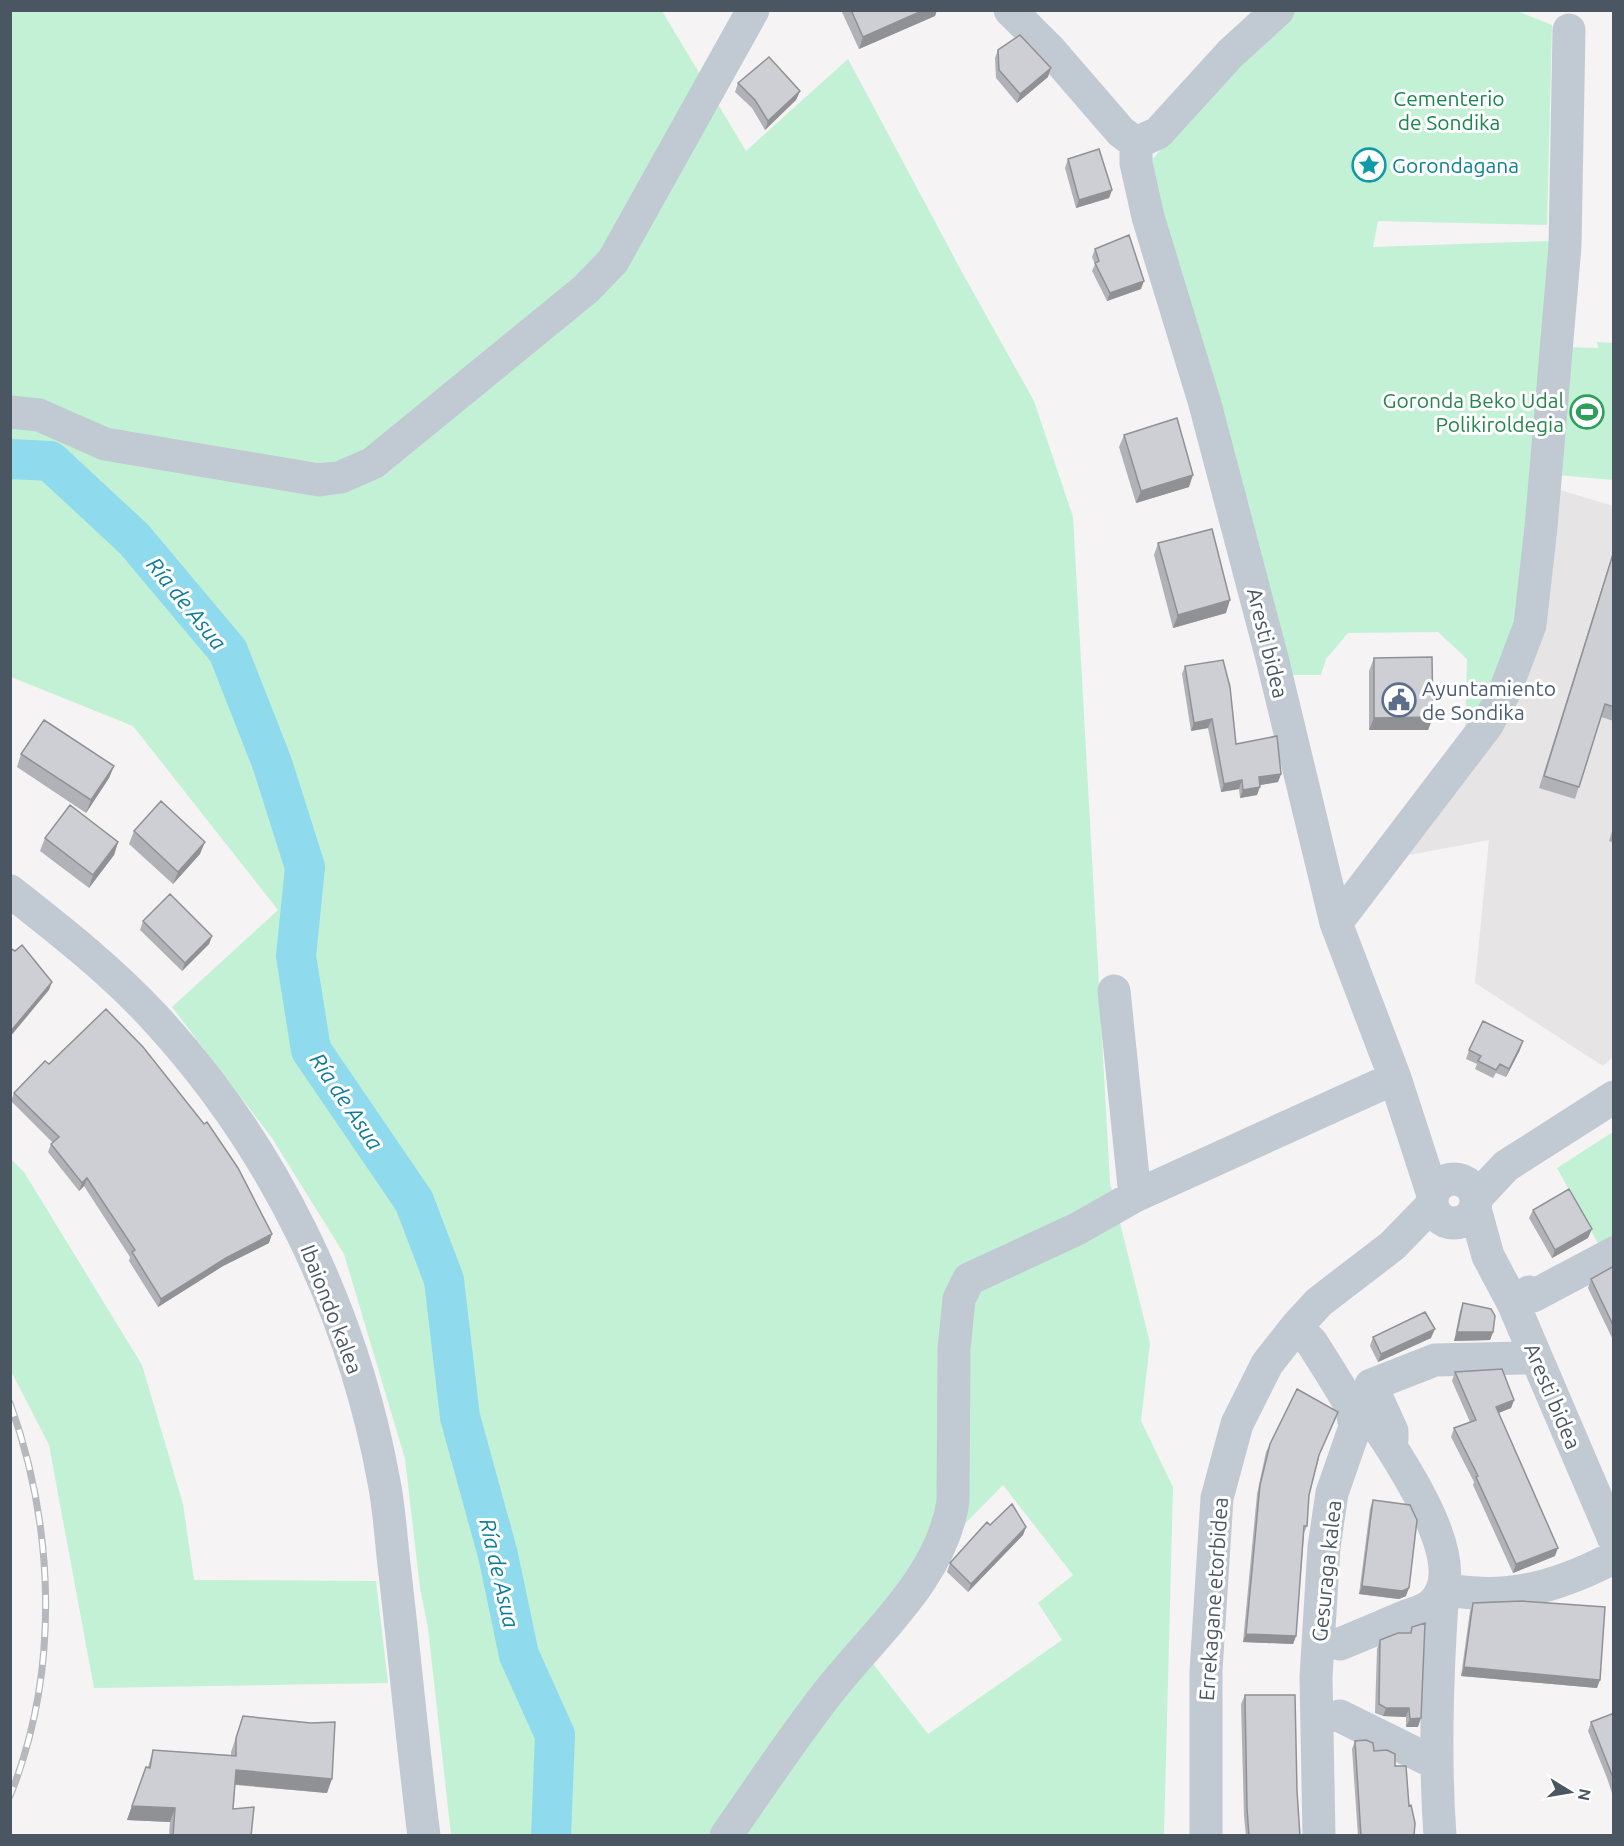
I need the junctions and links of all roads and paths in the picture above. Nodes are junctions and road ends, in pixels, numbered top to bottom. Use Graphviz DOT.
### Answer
graph roads {
  1 [pos="753,10"];
  2 [pos="1010,10"];
  3 [pos="1278,10"];
  4 [pos="1569,30"];
  5 [pos="1137,142"];
  6 [pos="10,412"];
  7 [pos="10,891"];
  8 [pos="1336,923"];
  9 [pos="1114,991"];
  10 [pos="1395,1078"];
  11 [pos="1614,1097"];
  12 [pos="1135,1196"];
  13 [pos="1453,1201"];
  14 [pos="1614,1253"];
  15 [pos="1513,1303"];
  16 [pos="1296,1327"];
  17 [pos="1523,1358"];
  18 [pos="1611,1549"];
  19 [pos="1443,1589"];
  20 [pos="1340,1644"];
  21 [pos="1340,1716"];
  22 [pos="1437,1764"];
  23 [pos="424,1836"];
  24 [pos="726,1836"];
  25 [pos="1206,1836"];
  26 [pos="1319,1836"];
  27 [pos="1440,1836"];
  1 -- 6 [label="street"];
  2 -- 5 [label="street"];
  3 -- 5 [label="street"];
  4 -- 8 [label="street"];
  5 -- 8 [label="street, Aresti bidea"];
  7 -- 23 [label="street, Ibaiondo kalea"];
  8 -- 10 [label="street, Aresti bidea"];
  9 -- 12 [label="street"];
  10 -- 12 [label="street"];
  10 -- 13 [label="street, Aresti bidea"];
  11 -- 13 [label="street"];
  12 -- 24 [label="street"];
  13 -- 15 [label="street, Aresti bidea"];
  13 -- 16 [label="street, Errekagane etorbidea"];
  14 -- 15 [label="street"];
  15 -- 18 [label="street, Aresti bidea"];
  16 -- 25 [label="street, Errekagane etorbidea"];
  16 -- 26 [label="street, Gesuraga kalea"];
  17 -- 19 [label="street"];
  18 -- 19 [label="street"];
  19 -- 20 [label="street"];
  19 -- 22 [label="street"];
  21 -- 22 [label="street"];
  22 -- 27 [label="street"];
}
